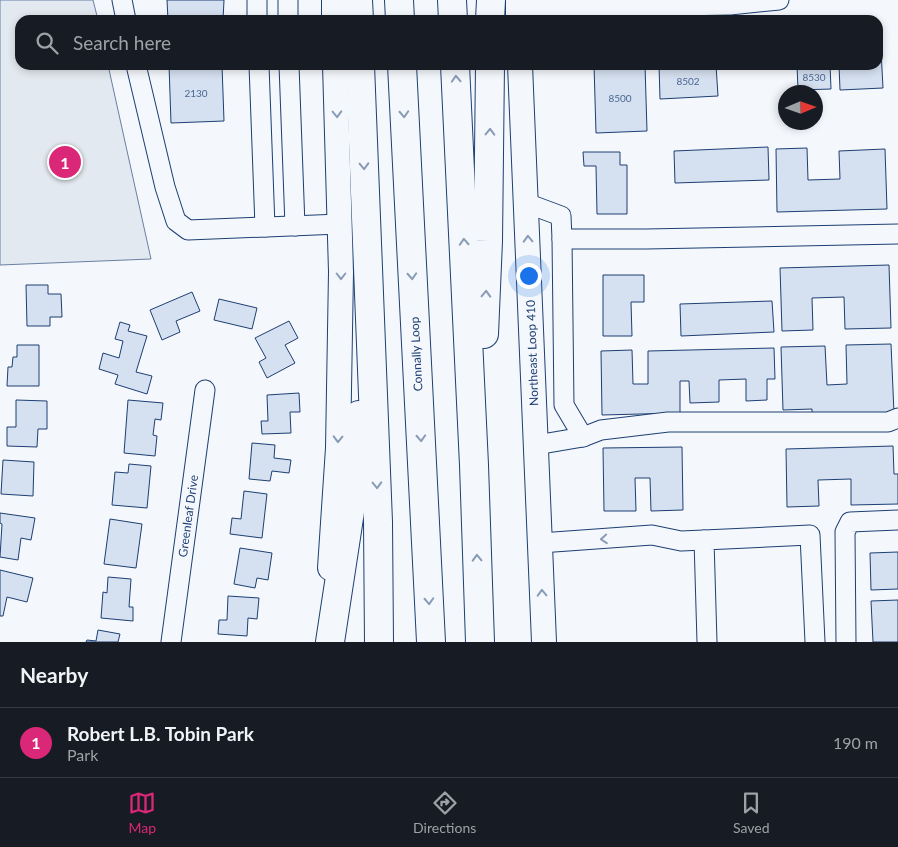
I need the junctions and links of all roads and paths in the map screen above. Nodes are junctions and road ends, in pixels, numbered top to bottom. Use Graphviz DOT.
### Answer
graph roads {
  1 [pos="122,0"];
  2 [pos="256,0"];
  3 [pos="288,0"];
  4 [pos="334,0"];
  5 [pos="358,0"];
  6 [pos="398,0"];
  7 [pos="452,0"];
  8 [pos="490,0"];
  9 [pos="779,0"];
  10 [pos="518,10"];
  11 [pos="125,15"];
  12 [pos="257,15"];
  13 [pos="288,15"];
  14 [pos="334,15"];
  15 [pos="359,15"];
  16 [pos="400,15"];
  17 [pos="453,15"];
  18 [pos="490,15"];
  19 [pos="137,70"];
  20 [pos="259,70"];
  21 [pos="289,70"];
  22 [pos="336,70"];
  23 [pos="360,70"];
  24 [pos="402,70"];
  25 [pos="455,70"];
  26 [pos="490,70"];
  27 [pos="520,70"];
  28 [pos="526,203"];
  29 [pos="340,224"];
  30 [pos="295,226"];
  31 [pos="367,226"];
  32 [pos="265,227"];
  33 [pos="898,234"];
  34 [pos="562,239"];
  35 [pos="205,390"];
  36 [pos="898,418"];
  37 [pos="583,437"];
  38 [pos="536,445"];
  39 [pos="474,465"];
  40 [pos="898,520"];
  41 [pos="704,540"];
  42 [pos="540,544"];
  43 [pos="171,642"];
  44 [pos="326,642"];
  45 [pos="330,642"];
  46 [pos="379,642"];
  47 [pos="431,642"];
  48 [pos="480,642"];
  49 [pos="544,642"];
  50 [pos="707,642"];
  51 [pos="814,642"];
  52 [pos="846,642"];
  1 -- 11 [label="street"];
  2 -- 12 [label="street"];
  3 -- 13 [label="street"];
  4 -- 14 [label="main road"];
  5 -- 15 [label="highway"];
  6 -- 16 [label="highway"];
  7 -- 17 [label="highway"];
  8 -- 18 [label="highway"];
  9 -- 10 [label="street"];
  19 -- 32 [label="street"];
  20 -- 32 [label="street"];
  21 -- 30 [label="street"];
  22 -- 29 [label="main road, one-way"];
  23 -- 31 [label="highway, one-way"];
  24 -- 47 [label="highway, Connally Loop, one-way"];
  39 -- 25 [label="highway, one-way"];
  39 -- 26 [label="highway, one-way"];
  27 -- 28 [label="main road, Northeast Loop 410"];
  28 -- 34 [label="street"];
  38 -- 28 [label="main road, Northeast Loop 410, one-way"];
  29 -- 30 [label="street"];
  29 -- 44 [label="main road, one-way"];
  30 -- 32 [label="street"];
  31 -- 45 [label="highway"];
  31 -- 46 [label="highway, one-way"];
  33 -- 34 [label="street"];
  34 -- 37 [label="street"];
  35 -- 43 [label="street, Greenleaf Drive"];
  36 -- 37 [label="street"];
  37 -- 38 [label="street"];
  38 -- 42 [label="main road, Northeast Loop 410"];
  48 -- 39 [label="highway, one-way"];
  40 -- 52 [label="street"];
  41 -- 42 [label="street, one-way"];
  41 -- 50 [label="street"];
  41 -- 51 [label="street"];
  49 -- 42 [label="main road, Northeast Loop 410, one-way"];
}
